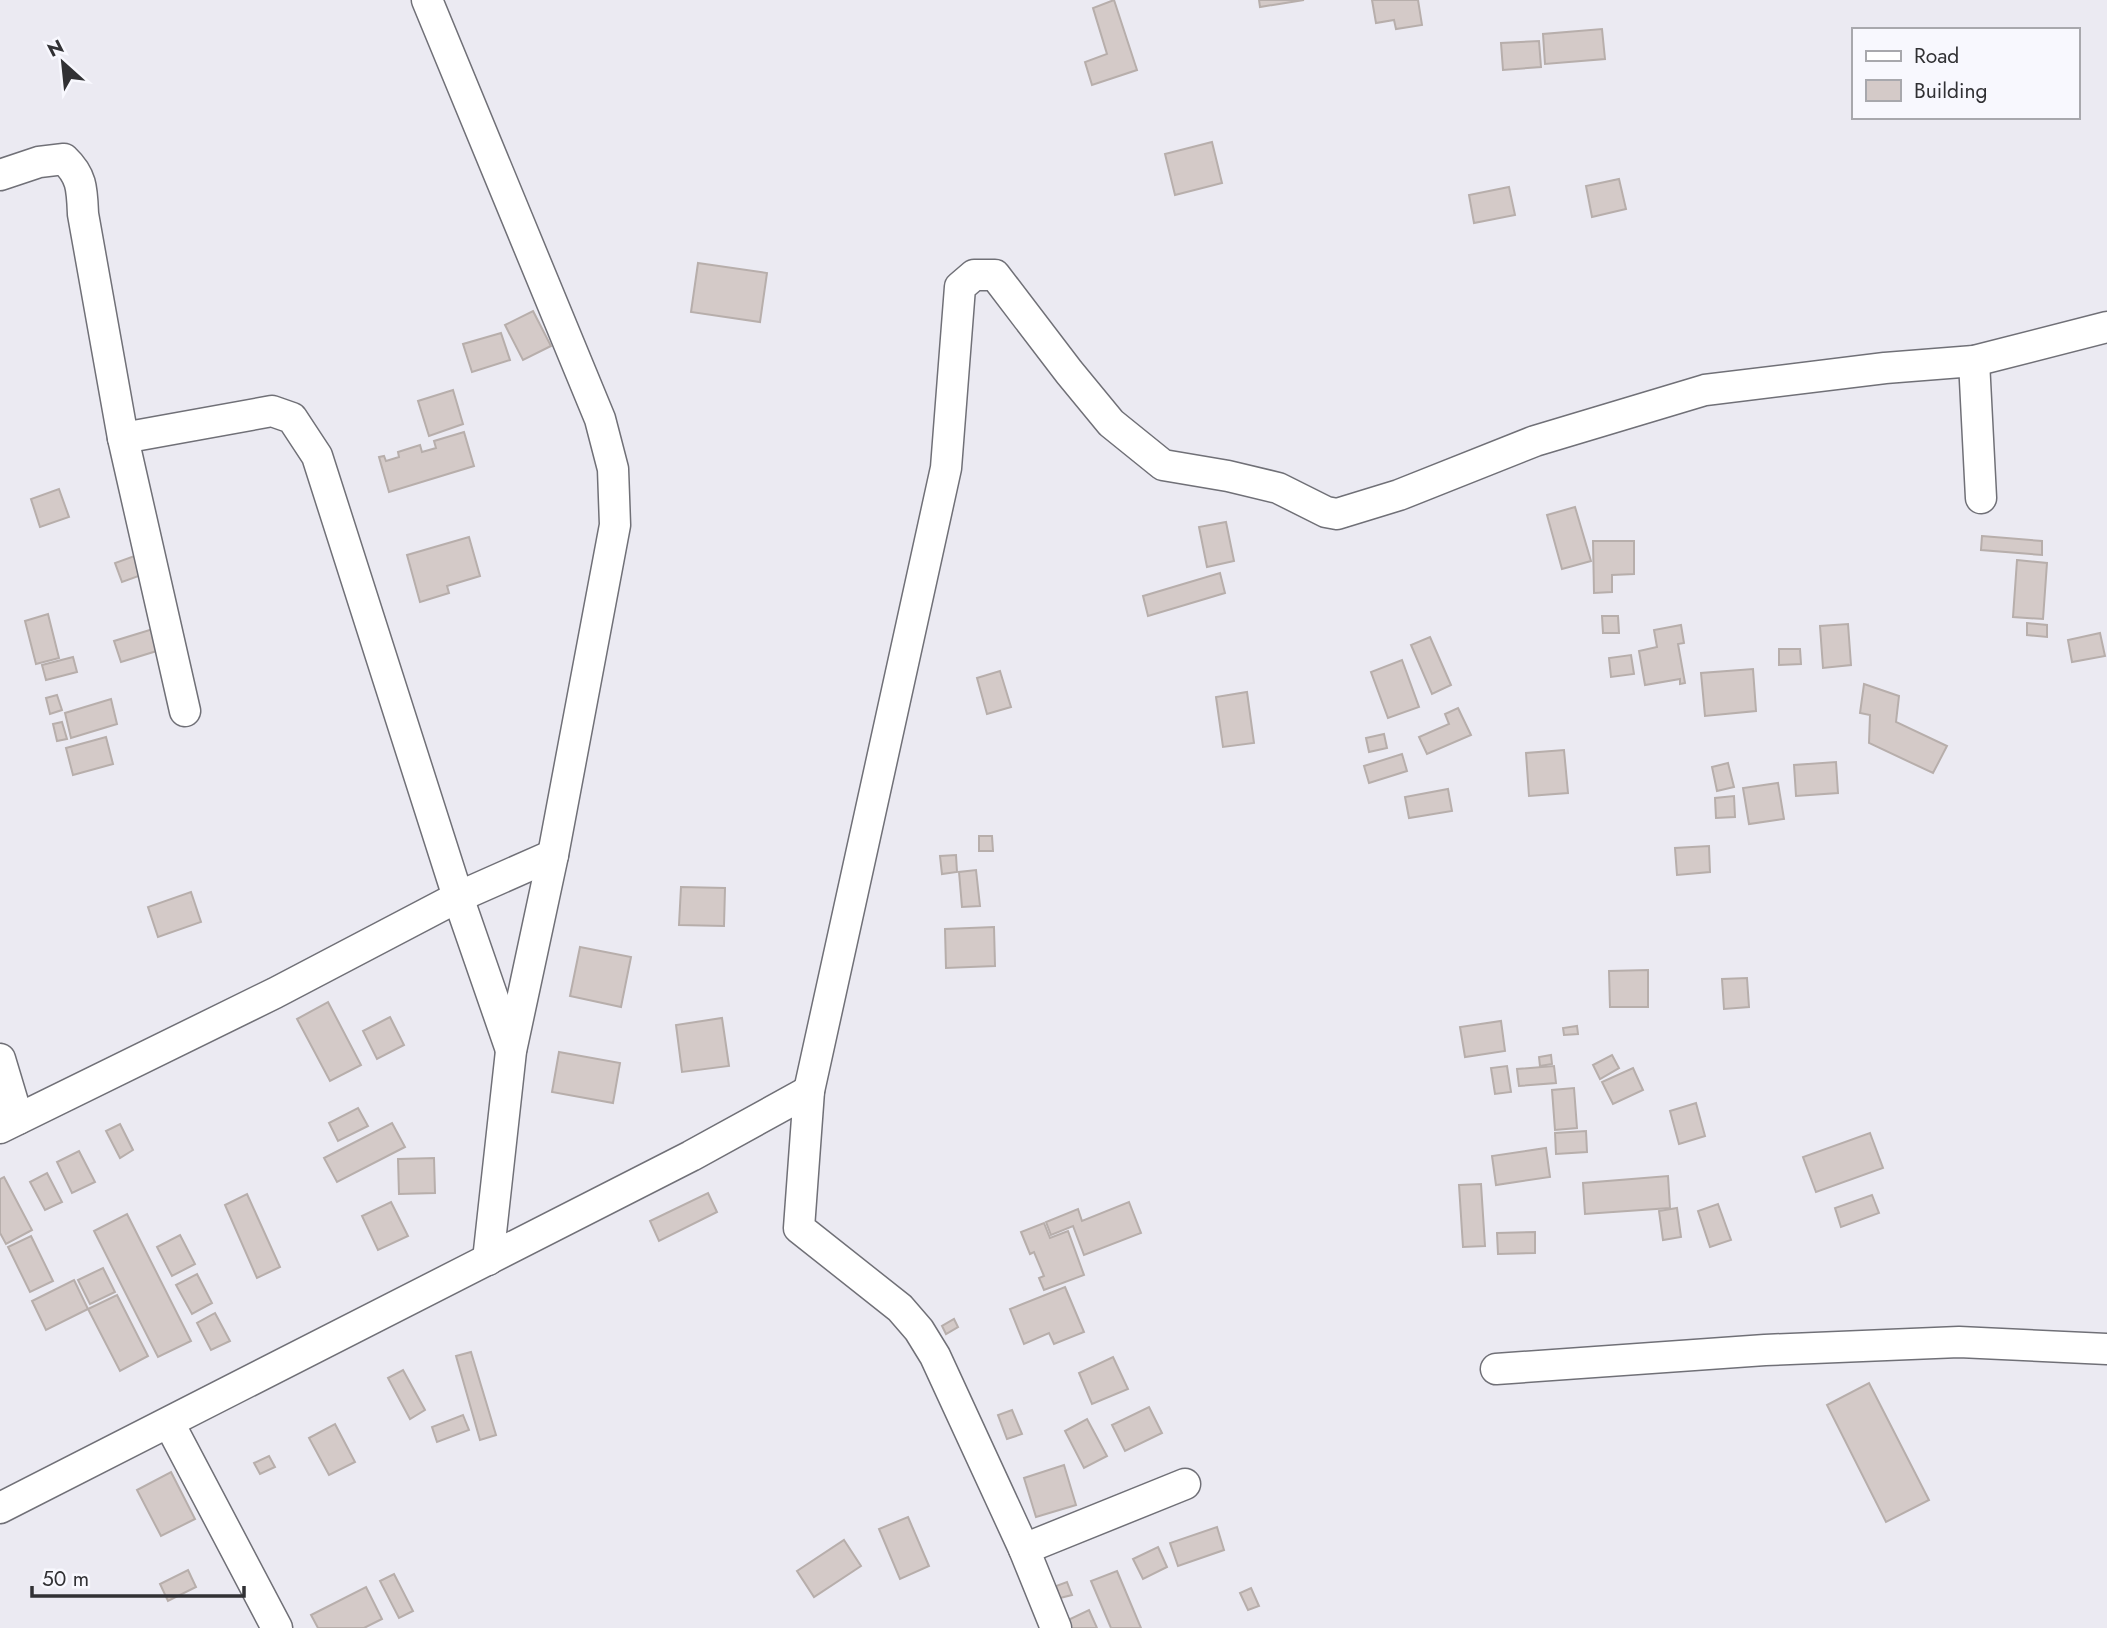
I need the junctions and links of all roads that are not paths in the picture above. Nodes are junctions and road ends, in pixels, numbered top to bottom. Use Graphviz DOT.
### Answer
graph roads {
  1 [pos="427,0"];
  2 [pos="0,175"];
  3 [pos="2107,327"];
  4 [pos="1974,360"];
  5 [pos="123,438"];
  6 [pos="1981,498"];
  7 [pos="185,711"];
  8 [pos="553,855"];
  9 [pos="458,897"];
  10 [pos="512,1051"];
  11 [pos="0,1059"];
  12 [pos="810,1091"];
  13 [pos="9,1124"];
  14 [pos="488,1260"];
  15 [pos="2107,1349"];
  16 [pos="1496,1369"];
  17 [pos="169,1423"];
  18 [pos="1185,1484"];
  19 [pos="0,1508"];
  20 [pos="1024,1549"];
  21 [pos="277,1628"];
  22 [pos="1056,1628"];
  1 -- 8 [label="street"];
  2 -- 5 [label="street"];
  3 -- 4 [label="street"];
  4 -- 6 [label="street"];
  4 -- 12 [label="street"];
  5 -- 7 [label="street"];
  5 -- 9 [label="street"];
  8 -- 9 [label="street"];
  8 -- 10 [label="street"];
  9 -- 10 [label="street"];
  9 -- 13 [label="street"];
  10 -- 14 [label="street"];
  11 -- 13 [label="street"];
  12 -- 14 [label="street"];
  12 -- 20 [label="street"];
  14 -- 17 [label="street"];
  15 -- 16 [label="street"];
  17 -- 19 [label="street"];
  17 -- 21 [label="street"];
  18 -- 20 [label="street"];
  20 -- 22 [label="street"];
}
